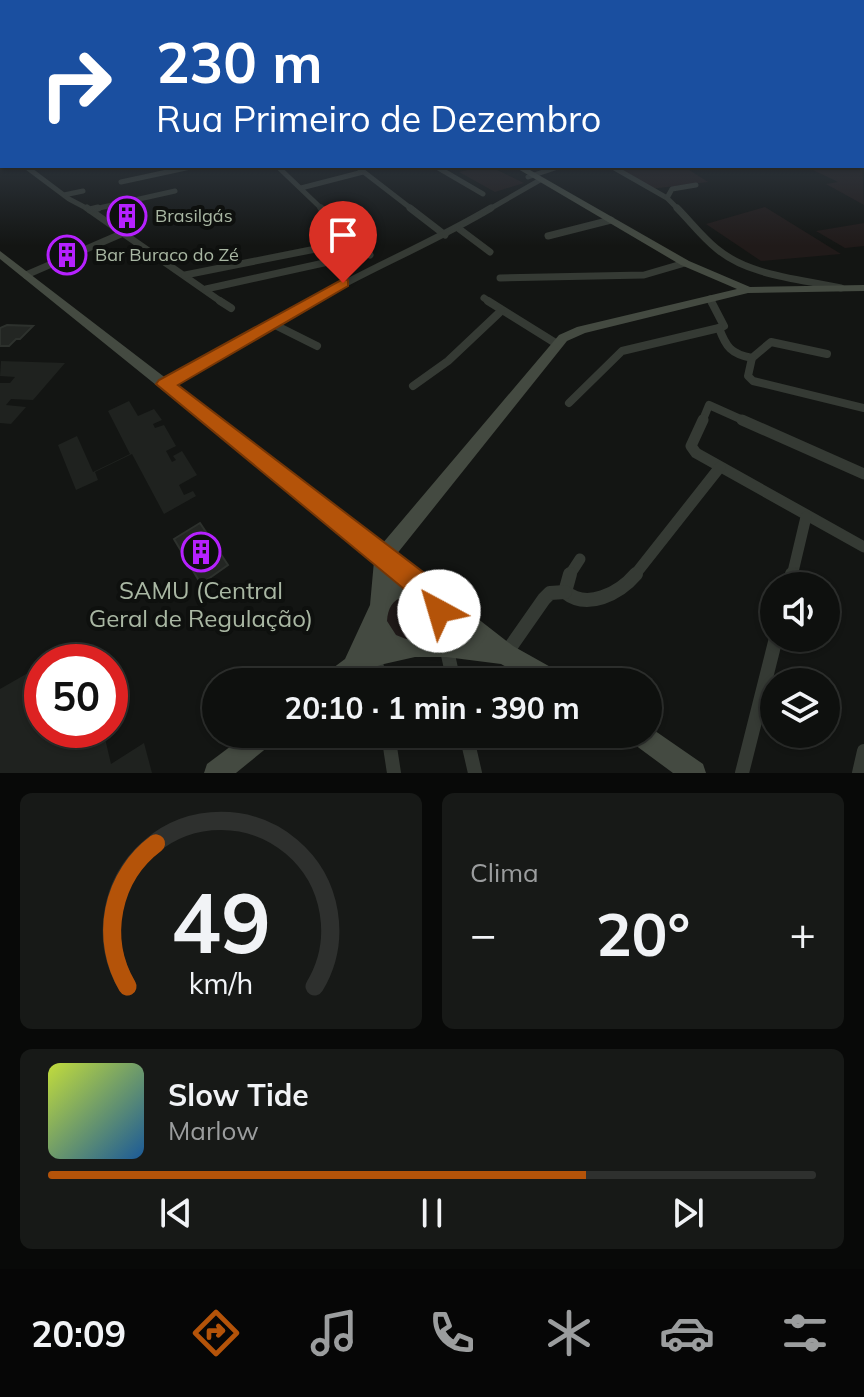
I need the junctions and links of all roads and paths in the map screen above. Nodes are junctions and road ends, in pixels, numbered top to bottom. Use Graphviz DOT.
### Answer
graph roads {
  1 [pos="36,174"];
  2 [pos="158,174"];
  3 [pos="286,174"];
  4 [pos="355,174"];
  5 [pos="366,174"];
  6 [pos="449,174"];
  7 [pos="525,174"];
  8 [pos="528,174"];
  9 [pos="544,174"];
  10 [pos="625,174"];
  11 [pos="534,179"];
  12 [pos="121,182"];
  13 [pos="696,185"];
  14 [pos="301,188"];
  15 [pos="83,191"];
  16 [pos="175,191"];
  17 [pos="483,194"];
  18 [pos="64,195"];
  19 [pos="667,198"];
  20 [pos="90,210"];
  21 [pos="608,221"];
  22 [pos="458,228"];
  23 [pos="121,234"];
  24 [pos="445,235"];
  25 [pos="548,236"];
  26 [pos="356,241"];
  27 [pos="490,252"];
  28 [pos="369,253"];
  29 [pos="0,254"];
  30 [pos="380,263"];
  31 [pos="682,264"];
  32 [pos="26,275"];
  33 [pos="185,275"];
  34 [pos="500,278"];
  35 [pos="730,287"];
  36 [pos="788,287"];
  37 [pos="841,288"];
  38 [pos="864,288"];
  39 [pos="206,289"];
  40 [pos="484,298"];
  41 [pos="710,299"];
  42 [pos="231,308"];
  43 [pos="501,311"];
  44 [pos="271,323"];
  45 [pos="719,328"];
  46 [pos="557,344"];
  47 [pos="317,346"];
  48 [pos="827,354"];
  49 [pos="752,358"];
  50 [pos="165,384"];
  51 [pos="413,386"];
  52 [pos="569,403"];
  53 [pos="864,408"];
  54 [pos="720,467"];
  55 [pos="864,474"];
  56 [pos="806,517"];
  57 [pos="864,547"];
  58 [pos="384,556"];
  59 [pos="580,559"];
  60 [pos="792,572"];
  61 [pos="428,592"];
  62 [pos="565,592"];
  63 [pos="380,604"];
  64 [pos="446,646"];
  65 [pos="510,647"];
  66 [pos="409,648"];
  67 [pos="772,652"];
  68 [pos="364,660"];
  69 [pos="353,668"];
  70 [pos="370,668"];
  71 [pos="451,668"];
  72 [pos="537,668"];
  73 [pos="249,748"];
  74 [pos="390,748"];
  75 [pos="469,748"];
  76 [pos="659,748"];
  77 [pos="864,751"];
  78 [pos="220,772"];
  79 [pos="394,773"];
  80 [pos="475,773"];
  81 [pos="694,773"];
  82 [pos="742,773"];
  83 [pos="859,773"];
  1 -- 18 [label="street"];
  2 -- 12 [label="street"];
  3 -- 14 [label="street"];
  4 -- 14 [label="street"];
  5 -- 24 [label="street"];
  6 -- 17 [label="street"];
  7 -- 11 [label="main road"];
  8 -- 11 [label="main road"];
  9 -- 11 [label="street"];
  10 -- 19 [label="street"];
  11 -- 21 [label="main road"];
  11 -- 22 [label="street"];
  13 -- 19 [label="street"];
  14 -- 26 [label="street"];
  15 -- 18 [label="street"];
  16 -- 20 [label="street"];
  18 -- 20 [label="street"];
  19 -- 37 [label="street"];
  20 -- 23 [label="street"];
  21 -- 25 [label="street"];
  21 -- 31 [label="main road"];
  22 -- 24 [label="street"];
  22 -- 27 [label="street"];
  23 -- 32 [label="street"];
  23 -- 33 [label="street"];
  24 -- 30 [label="street"];
  26 -- 28 [label="street"];
  26 -- 33 [label="street"];
  28 -- 30 [label="street"];
  28 -- 39 [label="street"];
  29 -- 32 [label="main road"];
  30 -- 44 [label="street"];
  31 -- 34 [label="street"];
  31 -- 35 [label="main road"];
  32 -- 50 [label="main road"];
  33 -- 39 [label="street"];
  35 -- 36 [label="main road"];
  35 -- 36 [label="main road"];
  35 -- 41 [label="main road"];
  36 -- 37 [label="main road"];
  37 -- 38 [label="main road"];
  39 -- 42 [label="street"];
  40 -- 43 [label="street"];
  41 -- 45 [label="street"];
  41 -- 46 [label="main road"];
  43 -- 46 [label="street"];
  43 -- 51 [label="street"];
  44 -- 47 [label="street"];
  44 -- 50 [label="street"];
  45 -- 49 [label="street"];
  45 -- 52 [label="street"];
  46 -- 58 [label="main road"];
  48 -- 49 [label="street"];
  49 -- 53 [label="street"];
  50 -- 58 [label="main road"];
  54 -- 55 [label="street"];
  54 -- 56 [label="street"];
  54 -- 62 [label="street"];
  56 -- 57 [label="street"];
  56 -- 60 [label="street"];
  58 -- 61 [label="main road"];
  58 -- 63 [label="main road"];
  59 -- 62 [label="street"];
  61 -- 63 [label="main road"];
  61 -- 65 [label="main road"];
  61 -- 66 [label="main road"];
  62 -- 65 [label="street"];
  63 -- 66 [label="main road"];
  63 -- 68 [label="main road"];
  64 -- 65 [label="main road"];
  64 -- 66 [label="main road"];
  64 -- 71 [label="street"];
  65 -- 72 [label="main road"];
  66 -- 68 [label="main road"];
  67 -- 82 [label="street"];
  68 -- 69 [label="main road"];
  68 -- 70 [label="street"];
  73 -- 78 [label="main road"];
  74 -- 79 [label="street"];
  75 -- 80 [label="street"];
  76 -- 81 [label="main road"];
  77 -- 83 [label="street"];
}
